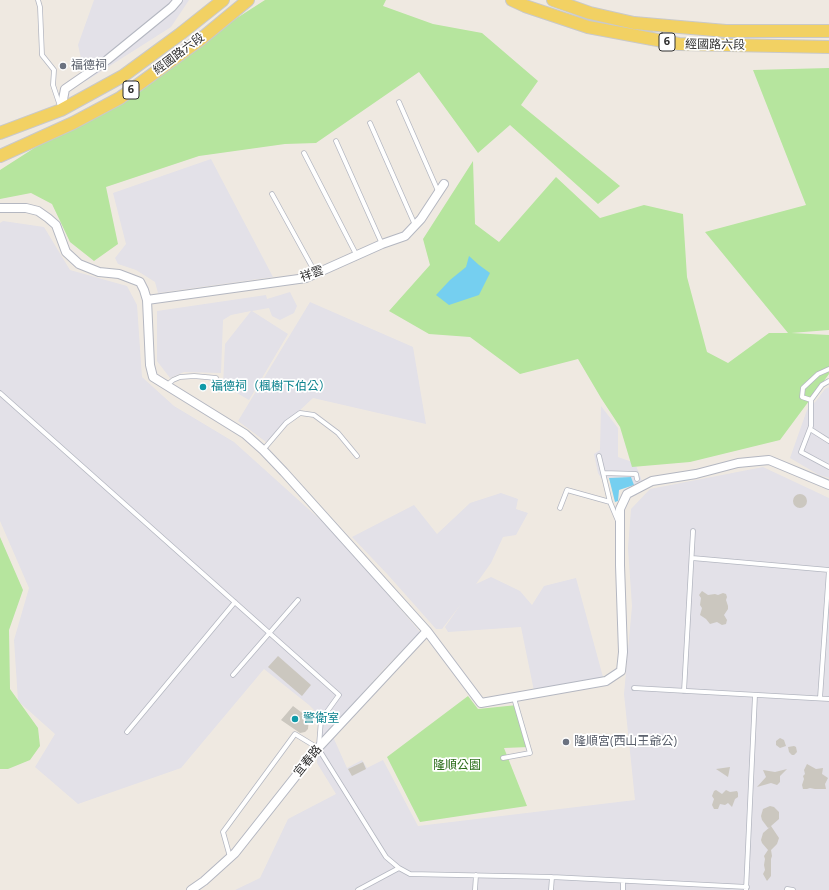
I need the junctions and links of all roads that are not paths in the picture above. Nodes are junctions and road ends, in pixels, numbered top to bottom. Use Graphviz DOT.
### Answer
graph roads {
  1 [pos="38,0"];
  2 [pos="178,0"];
  3 [pos="223,0"];
  4 [pos="248,0"];
  5 [pos="512,0"];
  6 [pos="553,0"];
  7 [pos="173,3"];
  8 [pos="602,16"];
  9 [pos="597,29"];
  10 [pos="829,31"];
  11 [pos="829,47"];
  12 [pos="399,102"];
  13 [pos="61,110"];
  14 [pos="370,123"];
  15 [pos="67,125"];
  16 [pos="0,133"];
  17 [pos="336,141"];
  18 [pos="304,153"];
  19 [pos="0,156"];
  20 [pos="444,184"];
  21 [pos="439,192"];
  22 [pos="272,194"];
  23 [pos="0,208"];
  24 [pos="416,225"];
  25 [pos="382,244"];
  26 [pos="357,256"];
  27 [pos="316,274"];
  28 [pos="147,300"];
  29 [pos="829,368"];
  30 [pos="216,378"];
  31 [pos="829,381"];
  32 [pos="166,386"];
  33 [pos="0,393"];
  34 [pos="811,400"];
  35 [pos="810,429"];
  36 [pos="829,442"];
  37 [pos="263,450"];
  38 [pos="357,456"];
  39 [pos="599,456"];
  40 [pos="828,465"];
  41 [pos="603,473"];
  42 [pos="637,479"];
  43 [pos="829,485"];
  44 [pos="610,502"];
  45 [pos="560,508"];
  46 [pos="620,525"];
  47 [pos="694,531"];
  48 [pos="692,558"];
  49 [pos="298,600"];
  50 [pos="235,602"];
  51 [pos="427,632"];
  52 [pos="269,633"];
  53 [pos="233,675"];
  54 [pos="634,688"];
  55 [pos="684,691"];
  56 [pos="755,695"];
  57 [pos="514,698"];
  58 [pos="820,698"];
  59 [pos="829,699"];
  60 [pos="127,732"];
  61 [pos="318,748"];
  62 [pos="503,758"];
  63 [pos="230,857"];
  64 [pos="399,868"];
  65 [pos="476,875"];
  66 [pos="552,877"];
  67 [pos="624,881"];
  68 [pos="746,888"];
  69 [pos="191,890"];
  70 [pos="358,890"];
  71 [pos="475,890"];
  72 [pos="551,890"];
  73 [pos="623,890"];
  74 [pos="787,890"];
  75 [pos="793,890"];
  1 -- 13 [label="lane"];
  2 -- 7 [label="street"];
  3 -- 13 [label="main road, 經國路六段 / 6"];
  4 -- 15 [label="main road, 經國路六段 / 6"];
  5 -- 9 [label="main road, 經國路六段 / 6"];
  6 -- 8 [label="main road, 經國路六段 / 6"];
  7 -- 13 [label="street"];
  8 -- 9 [label="main road"];
  8 -- 10 [label="main road, 經國路六段 / 6"];
  9 -- 11 [label="main road, 經國路六段 / 6"];
  12 -- 21 [label="lane"];
  13 -- 15 [label="main road"];
  13 -- 16 [label="main road, 經國路六段 / 6"];
  14 -- 24 [label="lane"];
  15 -- 19 [label="main road, 經國路六段 / 6"];
  17 -- 25 [label="lane"];
  18 -- 26 [label="lane"];
  20 -- 21 [label="street, 祥雲"];
  21 -- 24 [label="street, 祥雲"];
  22 -- 27 [label="lane"];
  23 -- 28 [label="street"];
  24 -- 25 [label="street, 祥雲"];
  25 -- 26 [label="street, 祥雲"];
  26 -- 27 [label="street, 祥雲"];
  27 -- 28 [label="street, 祥雲"];
  28 -- 32 [label="street"];
  29 -- 34 [label="lane"];
  30 -- 32 [label="lane"];
  31 -- 34 [label="lane"];
  32 -- 37 [label="street"];
  33 -- 50 [label="lane"];
  34 -- 35 [label="lane"];
  35 -- 36 [label="lane"];
  35 -- 40 [label="lane"];
  37 -- 38 [label="lane"];
  37 -- 51 [label="street"];
  39 -- 41 [label="lane"];
  41 -- 42 [label="lane"];
  41 -- 44 [label="lane"];
  43 -- 46 [label="street"];
  44 -- 45 [label="lane"];
  44 -- 46 [label="lane"];
  46 -- 57 [label="street"];
  47 -- 48 [label="lane"];
  48 -- 55 [label="lane"];
  48 -- 58 [label="lane"];
  49 -- 52 [label="lane"];
  50 -- 52 [label="lane"];
  50 -- 60 [label="lane"];
  51 -- 57 [label="street"];
  51 -- 61 [label="street, 宜春路"];
  52 -- 53 [label="lane"];
  52 -- 61 [label="lane"];
  54 -- 55 [label="lane"];
  55 -- 56 [label="lane"];
  56 -- 58 [label="lane"];
  56 -- 68 [label="lane"];
  57 -- 62 [label="lane"];
  58 -- 59 [label="lane"];
  61 -- 63 [label="street, 宜春路"];
  61 -- 63 [label="lane"];
  61 -- 64 [label="lane"];
  63 -- 69 [label="street, 宜春路"];
  64 -- 65 [label="lane"];
  64 -- 70 [label="lane"];
  65 -- 66 [label="lane"];
  65 -- 71 [label="lane"];
  66 -- 67 [label="lane"];
  66 -- 72 [label="lane"];
  67 -- 68 [label="lane"];
  67 -- 73 [label="lane"];
  74 -- 75 [label="lane"];
}
